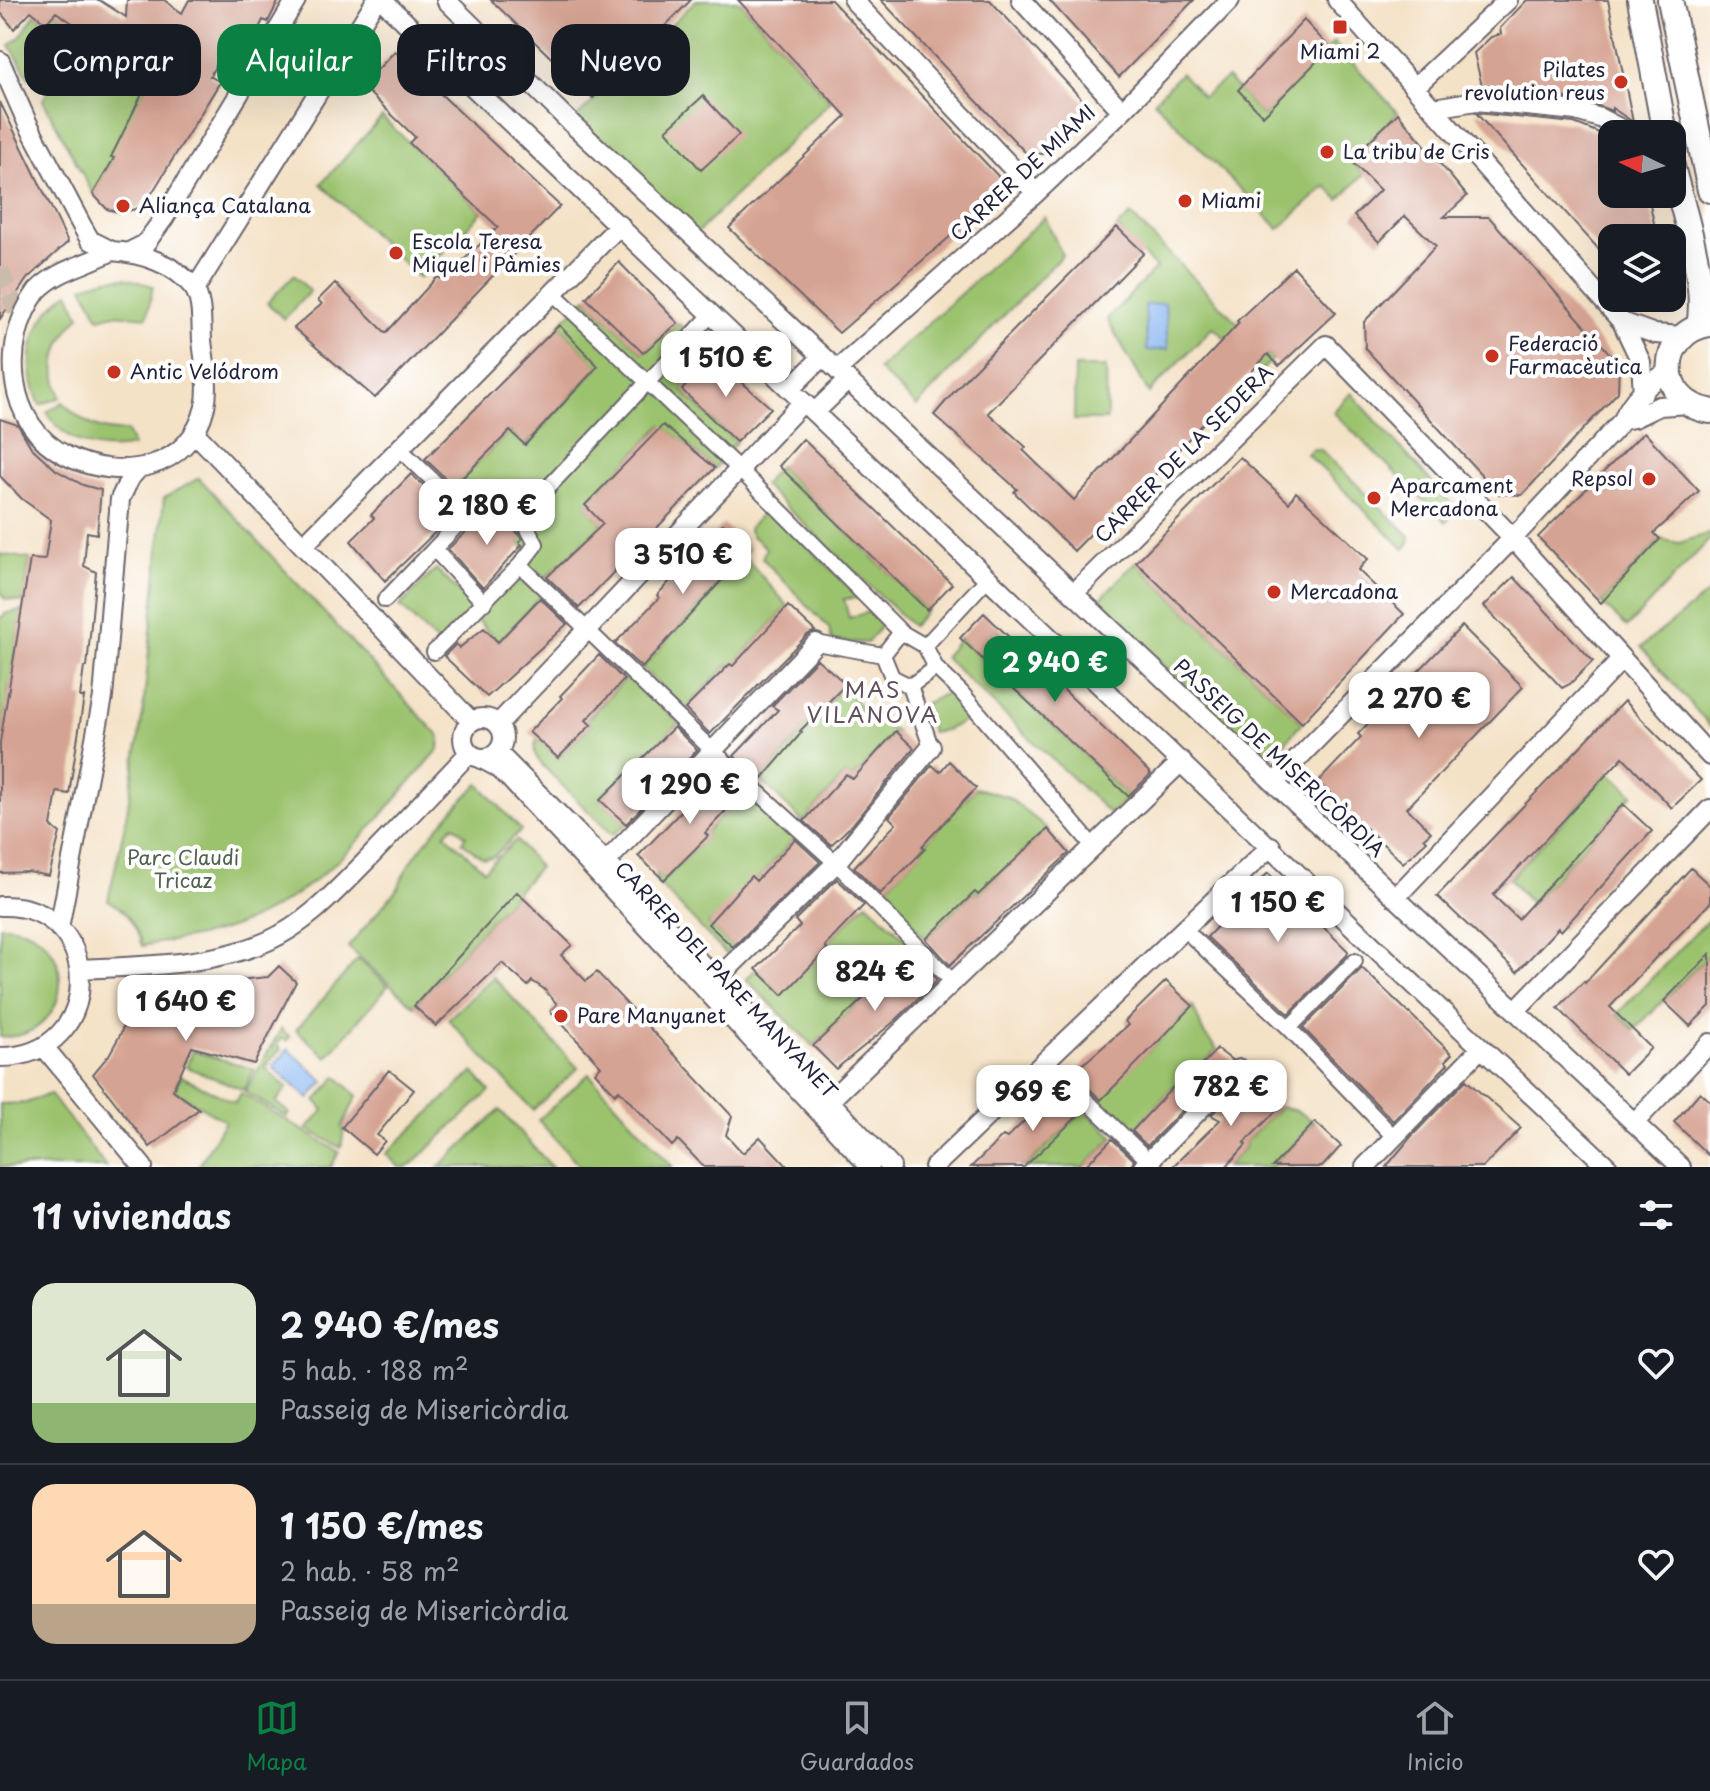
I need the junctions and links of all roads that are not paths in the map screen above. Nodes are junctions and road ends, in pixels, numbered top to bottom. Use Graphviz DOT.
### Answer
graph roads {
  1 [pos="296,0"];
  2 [pos="376,0"];
  3 [pos="382,0"];
  4 [pos="446,0"];
  5 [pos="853,0"];
  6 [pos="1021,0"];
  7 [pos="1230,0"];
  8 [pos="1337,0"];
  9 [pos="1508,0"];
  10 [pos="1640,0"];
  11 [pos="1670,0"];
  12 [pos="0,61"];
  13 [pos="1415,87"];
  14 [pos="1434,108"];
  15 [pos="1122,111"];
  16 [pos="1604,120"];
  17 [pos="1662,120"];
  18 [pos="1710,190"];
  19 [pos="1036,193"];
  20 [pos="1682,208"];
  21 [pos="620,225"];
  22 [pos="120,251"];
  23 [pos="195,289"];
  24 [pos="553,293"];
  25 [pos="712,314"];
  26 [pos="1622,322"];
  27 [pos="1697,328"];
  28 [pos="1637,349"];
  29 [pos="1669,368"];
  30 [pos="836,369"];
  31 [pos="9,370"];
  32 [pos="647,383"];
  33 [pos="0,388"];
  34 [pos="1643,393"];
  35 [pos="802,401"];
  36 [pos="0,403"];
  37 [pos="21,411"];
  38 [pos="1703,411"];
  39 [pos="1623,420"];
  40 [pos="194,432"];
  41 [pos="399,448"];
  42 [pos="99,469"];
  43 [pos="138,469"];
  44 [pos="739,469"];
  45 [pos="120,499"];
  46 [pos="468,514"];
  47 [pos="521,516"];
  48 [pos="1513,538"];
  49 [pos="304,545"];
  50 [pos="434,549"];
  51 [pos="520,565"];
  52 [pos="988,578"];
  53 [pos="1073,594"];
  54 [pos="385,600"];
  55 [pos="484,603"];
  56 [pos="586,630"];
  57 [pos="901,632"];
  58 [pos="816,643"];
  59 [pos="925,646"];
  60 [pos="434,652"];
  61 [pos="883,655"];
  62 [pos="1622,659"];
  63 [pos="936,668"];
  64 [pos="910,686"];
  65 [pos="471,721"];
  66 [pos="498,724"];
  67 [pos="931,747"];
  68 [pos="713,751"];
  69 [pos="482,754"];
  70 [pos="1710,756"];
  71 [pos="1182,761"];
  72 [pos="1275,782"];
  73 [pos="1710,809"];
  74 [pos="1093,846"];
  75 [pos="1271,846"];
  76 [pos="606,862"];
  77 [pos="836,863"];
  78 [pos="1395,898"];
  79 [pos="0,906"];
  80 [pos="59,928"];
  81 [pos="1185,930"];
  82 [pos="1355,961"];
  83 [pos="80,969"];
  84 [pos="715,981"];
  85 [pos="953,982"];
  86 [pos="1516,1010"];
  87 [pos="1289,1028"];
  88 [pos="1710,1043"];
  89 [pos="44,1047"];
  90 [pos="1481,1048"];
  91 [pos="0,1057"];
  92 [pos="1046,1061"];
  93 [pos="1240,1069"];
  94 [pos="824,1107"];
  95 [pos="1634,1123"];
  96 [pos="1394,1137"];
  97 [pos="1149,1165"];
  98 [pos="143,1167"];
  99 [pos="870,1167"];
  100 [pos="891,1167"];
  101 [pos="934,1167"];
  102 [pos="1365,1167"];
  103 [pos="1608,1167"];
  104 [pos="1681,1167"];
  1 -- 22 [label="street"];
  2 -- 23 [label="street"];
  3 -- 21 [label="street"];
  4 -- 30 [label="street, PASSEIG DE MISERICÒRDIA"];
  5 -- 19 [label="street"];
  6 -- 15 [label="street"];
  7 -- 15 [label="street, CARRER DE MIAMI"];
  8 -- 13 [label="street"];
  9 -- 13 [label="street"];
  10 -- 17 [label="main road"];
  11 -- 18 [label="main road"];
  12 -- 22 [label="street"];
  13 -- 14 [label="street"];
  14 -- 16 [label="street"];
  14 -- 26 [label="street"];
  15 -- 19 [label="street, CARRER DE MIAMI"];
  19 -- 30 [label="street, CARRER DE MIAMI"];
  20 -- 27 [label="main road"];
  21 -- 24 [label="street"];
  21 -- 25 [label="street"];
  22 -- 23 [label="street"];
  22 -- 31 [label="street"];
  23 -- 40 [label="street"];
  24 -- 32 [label="street"];
  24 -- 41 [label="street"];
  25 -- 32 [label="street"];
  25 -- 35 [label="street"];
  26 -- 27 [label="street"];
  26 -- 28 [label="street"];
  27 -- 29 [label="main road"];
  28 -- 29 [label="street"];
  28 -- 34 [label="street"];
  29 -- 34 [label="street"];
  29 -- 38 [label="main road"];
  30 -- 35 [label="street"];
  30 -- 35 [label="street"];
  30 -- 53 [label="street, PASSEIG DE MISERICÒRDIA"];
  31 -- 33 [label="street"];
  31 -- 37 [label="street"];
  32 -- 44 [label="street"];
  32 -- 47 [label="street"];
  34 -- 39 [label="street"];
  35 -- 44 [label="street"];
  35 -- 52 [label="street"];
  36 -- 37 [label="street"];
  37 -- 42 [label="street"];
  38 -- 39 [label="street"];
  39 -- 48 [label="street"];
  40 -- 43 [label="street"];
  40 -- 49 [label="street"];
  41 -- 46 [label="street"];
  41 -- 49 [label="street"];
  42 -- 43 [label="street"];
  42 -- 45 [label="street"];
  43 -- 45 [label="street"];
  44 -- 56 [label="street"];
  44 -- 57 [label="street"];
  45 -- 80 [label="street"];
  46 -- 47 [label="street"];
  46 -- 50 [label="street"];
  47 -- 51 [label="street"];
  48 -- 53 [label="street, CARRER DE LA SEDERA"];
  48 -- 62 [label="street"];
  48 -- 72 [label="street"];
  49 -- 65 [label="street"];
  50 -- 54 [label="street"];
  50 -- 55 [label="street"];
  51 -- 55 [label="street"];
  51 -- 56 [label="street"];
  52 -- 59 [label="street"];
  52 -- 71 [label="street"];
  53 -- 72 [label="street, PASSEIG DE MISERICÒRDIA"];
  55 -- 60 [label="street"];
  56 -- 66 [label="street"];
  56 -- 68 [label="street"];
  57 -- 59 [label="street"];
  57 -- 61 [label="street"];
  58 -- 61 [label="street"];
  58 -- 68 [label="street"];
  59 -- 63 [label="street"];
  61 -- 64 [label="street"];
  62 -- 70 [label="street"];
  62 -- 78 [label="street"];
  63 -- 64 [label="street"];
  63 -- 74 [label="street"];
  64 -- 67 [label="street"];
  65 -- 66 [label="street"];
  65 -- 69 [label="street"];
  66 -- 69 [label="street"];
  67 -- 77 [label="street"];
  68 -- 76 [label="street"];
  68 -- 77 [label="street"];
  69 -- 76 [label="street, CARRER DEL PARE MANYANET"];
  69 -- 83 [label="street"];
  69 -- 94 [label="street, CARRER DEL PARE MANYANET"];
  71 -- 74 [label="street"];
  71 -- 75 [label="street"];
  72 -- 78 [label="street, PASSEIG DE MISERICÒRDIA"];
  73 -- 86 [label="street"];
  74 -- 85 [label="street"];
  75 -- 81 [label="street"];
  75 -- 90 [label="street"];
  76 -- 84 [label="street, CARRER DEL PARE MANYANET"];
  77 -- 84 [label="street"];
  77 -- 85 [label="street"];
  78 -- 86 [label="street, PASSEIG DE MISERICÒRDIA"];
  79 -- 80 [label="street"];
  80 -- 83 [label="street"];
  81 -- 87 [label="street"];
  81 -- 92 [label="street"];
  82 -- 87 [label="street"];
  83 -- 89 [label="street"];
  84 -- 94 [label="street, CARRER DEL PARE MANYANET"];
  85 -- 94 [label="street"];
  86 -- 95 [label="street, PASSEIG DE MISERICÒRDIA"];
  87 -- 96 [label="street"];
  88 -- 95 [label="street"];
  89 -- 91 [label="street"];
  89 -- 98 [label="street"];
  90 -- 96 [label="street"];
  90 -- 103 [label="street"];
  92 -- 97 [label="street"];
  92 -- 101 [label="street"];
  93 -- 97 [label="street"];
  94 -- 99 [label="street, CARRER DEL PARE MANYANET"];
  94 -- 100 [label="street, CARRER DEL PARE MANYANET"];
  95 -- 104 [label="street, PASSEIG DE MISERICÒRDIA"];
  96 -- 102 [label="street"];
}
